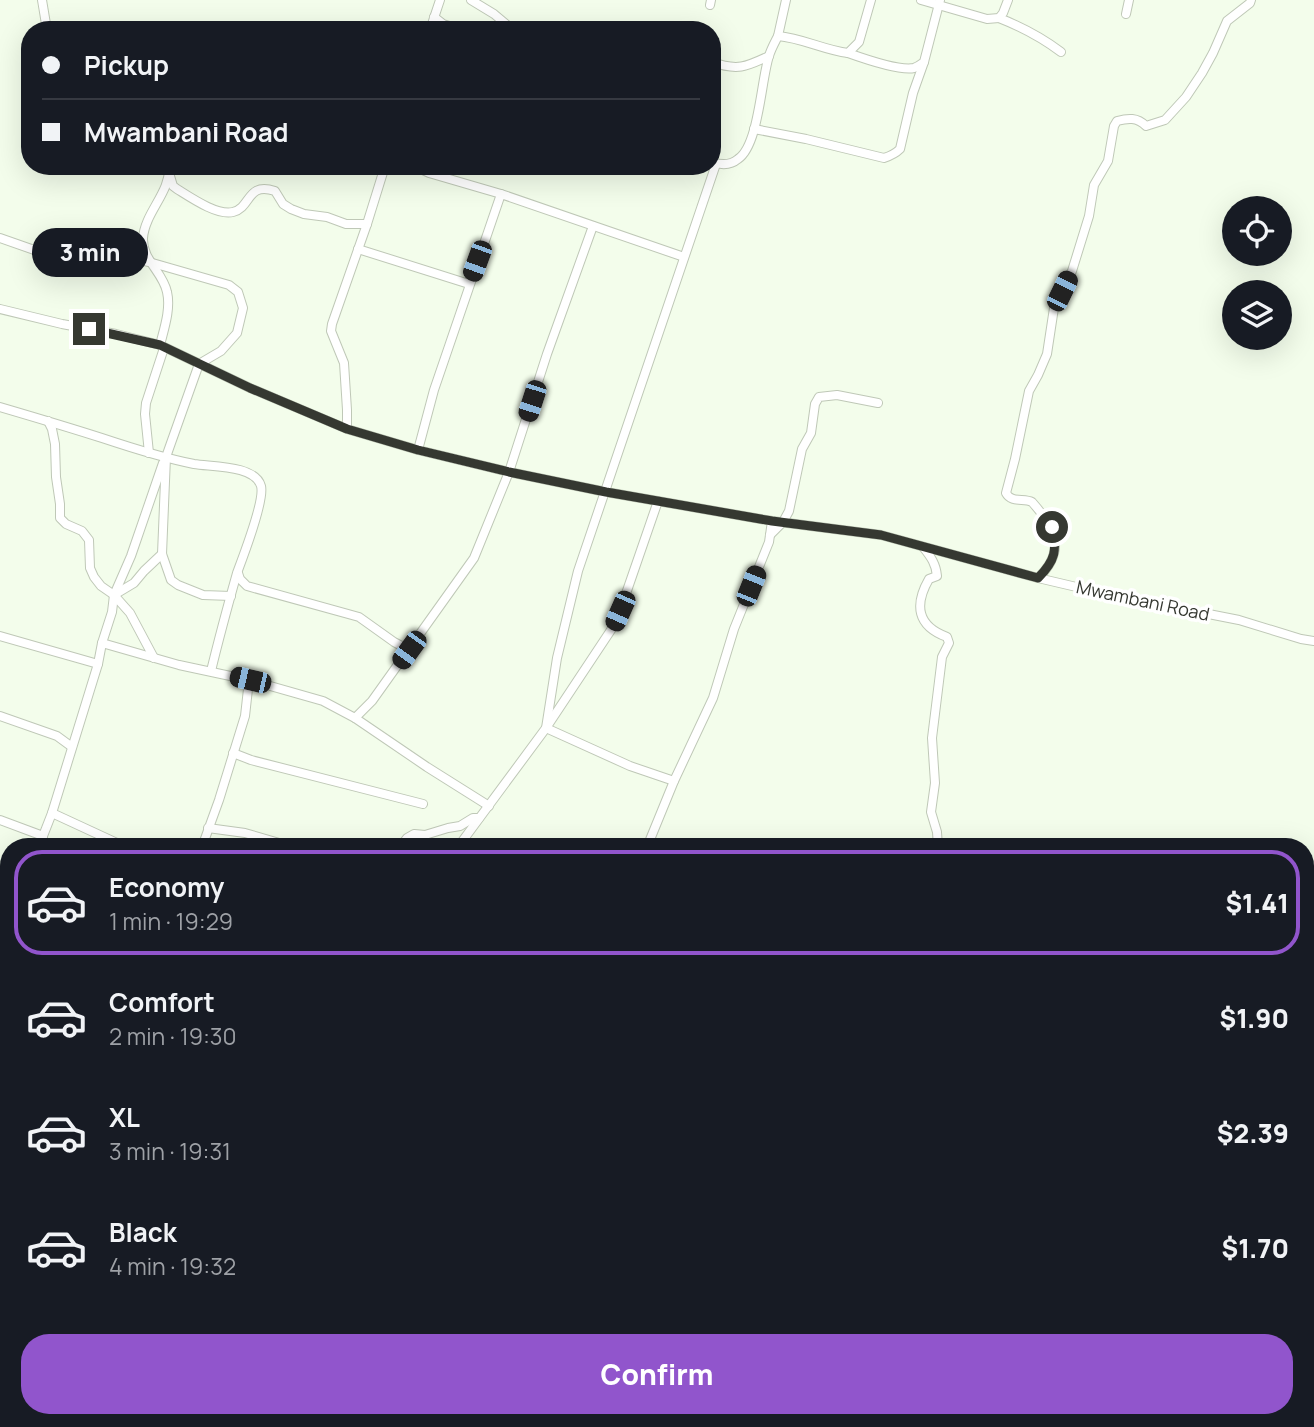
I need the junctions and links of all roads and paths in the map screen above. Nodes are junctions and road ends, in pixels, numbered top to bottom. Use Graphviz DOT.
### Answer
graph roads {
  1 [pos="42,0"];
  2 [pos="440,0"];
  3 [pos="471,0"];
  4 [pos="786,0"];
  5 [pos="871,0"];
  6 [pos="921,0"];
  7 [pos="1007,0"];
  8 [pos="1129,0"];
  9 [pos="1251,0"];
  10 [pos="939,2"];
  11 [pos="1126,14"];
  12 [pos="433,17"];
  13 [pos="999,19"];
  14 [pos="46,21"];
  15 [pos="432,21"];
  16 [pos="439,21"];
  17 [pos="502,21"];
  18 [pos="778,36"];
  19 [pos="1060,52"];
  20 [pos="848,53"];
  21 [pos="769,56"];
  22 [pos="924,62"];
  23 [pos="721,65"];
  24 [pos="754,129"];
  25 [pos="721,163"];
  26 [pos="168,175"];
  27 [pos="170,175"];
  28 [pos="382,175"];
  29 [pos="436,175"];
  30 [pos="710,175"];
  31 [pos="501,194"];
  32 [pos="367,224"];
  33 [pos="593,226"];
  34 [pos="0,238"];
  35 [pos="86,248"];
  36 [pos="358,249"];
  37 [pos="684,257"];
  38 [pos="149,262"];
  39 [pos="80,266"];
  40 [pos="469,284"];
  41 [pos="0,309"];
  42 [pos="162,346"];
  43 [pos="199,364"];
  44 [pos="878,403"];
  45 [pos="0,407"];
  46 [pos="48,421"];
  47 [pos="347,429"];
  48 [pos="418,450"];
  49 [pos="149,453"];
  50 [pos="166,457"];
  51 [pos="509,472"];
  52 [pos="606,492"];
  53 [pos="658,501"];
  54 [pos="772,521"];
  55 [pos="783,522"];
  56 [pos="770,535"];
  57 [pos="923,547"];
  58 [pos="162,555"];
  59 [pos="238,573"];
  60 [pos="1038,578"];
  61 [pos="114,595"];
  62 [pos="231,596"];
  63 [pos="0,636"];
  64 [pos="1314,641"];
  65 [pos="102,643"];
  66 [pos="409,650"];
  67 [pos="154,658"];
  68 [pos="98,664"];
  69 [pos="211,671"];
  70 [pos="250,680"];
  71 [pos="0,716"];
  72 [pos="355,718"];
  73 [pos="546,728"];
  74 [pos="76,733"];
  75 [pos="58,736"];
  76 [pos="72,747"];
  77 [pos="233,753"];
  78 [pos="674,781"];
  79 [pos="423,804"];
  80 [pos="489,806"];
  81 [pos="52,813"];
  82 [pos="479,818"];
  83 [pos="0,820"];
  84 [pos="208,828"];
  85 [pos="43,836"];
  86 [pos="108,838"];
  87 [pos="205,838"];
  88 [pos="262,838"];
  89 [pos="408,838"];
  90 [pos="465,838"];
  91 [pos="651,838"];
  92 [pos="937,838"];
  1 -- 14 [label="street"];
  2 -- 12 [label="street"];
  3 -- 17 [label="street"];
  4 -- 18 [label="street"];
  5 -- 20 [label="street"];
  6 -- 10 [label="street"];
  7 -- 13 [label="street"];
  8 -- 11 [label="street"];
  9 -- 60 [label="street"];
  10 -- 13 [label="street"];
  10 -- 22 [label="street"];
  12 -- 15 [label="street"];
  12 -- 16 [label="street"];
  13 -- 19 [label="street"];
  18 -- 20 [label="street"];
  18 -- 21 [label="street"];
  20 -- 22 [label="street"];
  21 -- 23 [label="street"];
  21 -- 24 [label="street"];
  22 -- 24 [label="street"];
  24 -- 25 [label="street"];
  26 -- 38 [label="street"];
  27 -- 32 [label="street"];
  28 -- 32 [label="street"];
  29 -- 31 [label="street"];
  30 -- 37 [label="street"];
  31 -- 33 [label="street"];
  31 -- 40 [label="street"];
  32 -- 36 [label="street"];
  33 -- 37 [label="street"];
  33 -- 51 [label="street"];
  34 -- 39 [label="street"];
  35 -- 38 [label="street"];
  36 -- 40 [label="street"];
  36 -- 47 [label="street"];
  37 -- 52 [label="street"];
  38 -- 42 [label="street"];
  38 -- 43 [label="street"];
  40 -- 48 [label="street"];
  41 -- 42 [label="street, Mwambani Road"];
  42 -- 43 [label="street, Mwambani Road"];
  42 -- 49 [label="street"];
  43 -- 47 [label="street, Mwambani Road"];
  43 -- 50 [label="street"];
  44 -- 55 [label="street"];
  45 -- 46 [label="street"];
  46 -- 49 [label="street"];
  46 -- 61 [label="street"];
  47 -- 48 [label="street, Mwambani Road"];
  48 -- 51 [label="street, Mwambani Road"];
  49 -- 50 [label="street"];
  50 -- 58 [label="street"];
  50 -- 59 [label="street"];
  50 -- 61 [label="street"];
  51 -- 52 [label="street, Mwambani Road"];
  51 -- 66 [label="street"];
  52 -- 53 [label="street, Mwambani Road"];
  52 -- 73 [label="street"];
  53 -- 54 [label="street, Mwambani Road"];
  53 -- 73 [label="street"];
  54 -- 55 [label="street, Mwambani Road"];
  54 -- 56 [label="street"];
  55 -- 56 [label="street"];
  55 -- 57 [label="street, Mwambani Road"];
  56 -- 78 [label="street"];
  57 -- 60 [label="street, Mwambani Road"];
  57 -- 92 [label="street"];
  58 -- 61 [label="street"];
  58 -- 62 [label="street"];
  59 -- 62 [label="street"];
  59 -- 66 [label="street"];
  60 -- 64 [label="street, Mwambani Road"];
  61 -- 65 [label="street"];
  61 -- 67 [label="street"];
  62 -- 69 [label="street"];
  63 -- 68 [label="street"];
  65 -- 67 [label="street"];
  65 -- 68 [label="street"];
  66 -- 72 [label="street"];
  67 -- 69 [label="street"];
  68 -- 74 [label="street"];
  69 -- 70 [label="street"];
  70 -- 72 [label="street"];
  70 -- 77 [label="street"];
  71 -- 75 [label="street"];
  72 -- 80 [label="street"];
  73 -- 78 [label="street"];
  73 -- 80 [label="street"];
  74 -- 75 [label="street"];
  74 -- 76 [label="street"];
  75 -- 76 [label="street"];
  76 -- 81 [label="street"];
  77 -- 79 [label="street"];
  77 -- 84 [label="street"];
  78 -- 91 [label="street"];
  80 -- 82 [label="street"];
  81 -- 85 [label="street"];
  81 -- 86 [label="street"];
  82 -- 89 [label="street"];
  82 -- 90 [label="street"];
  83 -- 85 [label="street"];
  84 -- 87 [label="street"];
  84 -- 88 [label="street"];
}
